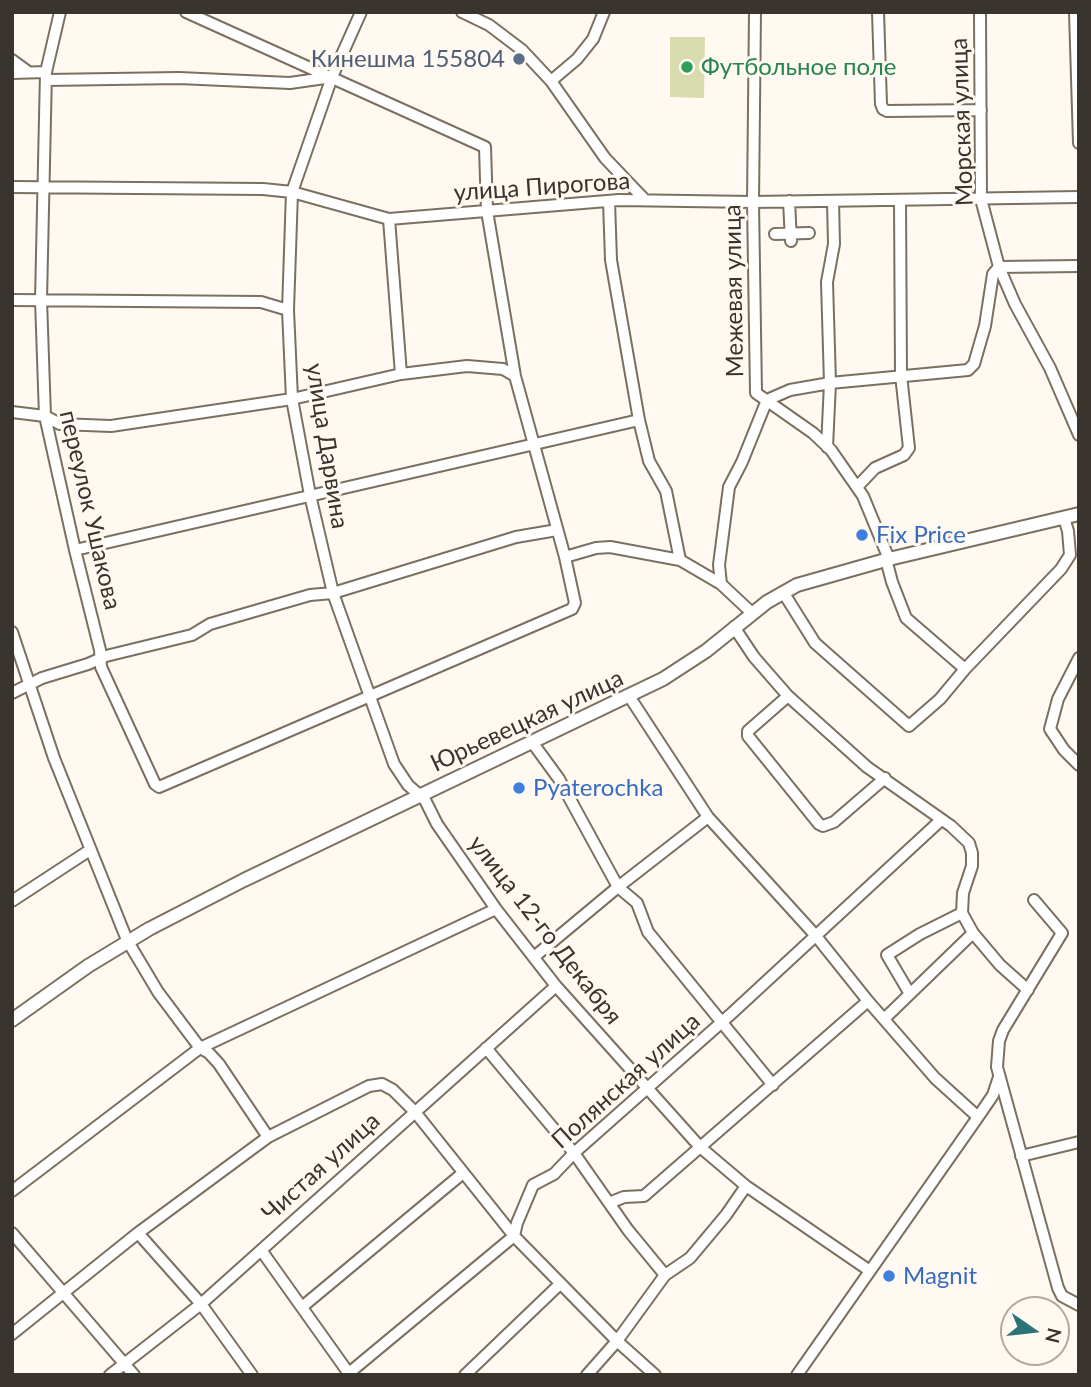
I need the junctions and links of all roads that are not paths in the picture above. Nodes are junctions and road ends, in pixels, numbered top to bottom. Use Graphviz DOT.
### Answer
graph roads {
  1 [pos="60,12"];
  2 [pos="186,12"];
  3 [pos="361,12"];
  4 [pos="462,12"];
  5 [pos="604,12"];
  6 [pos="755,12"];
  7 [pos="878,12"];
  8 [pos="980,12"];
  9 [pos="1074,12"];
  10 [pos="12,60"];
  11 [pos="27,71"];
  12 [pos="12,73"];
  13 [pos="46,76"];
  14 [pos="332,77"];
  15 [pos="551,81"];
  16 [pos="981,110"];
  17 [pos="1079,143"];
  18 [pos="12,187"];
  19 [pos="44,187"];
  20 [pos="292,192"];
  21 [pos="1079,197"];
  22 [pos="645,200"];
  23 [pos="900,200"];
  24 [pos="981,200"];
  25 [pos="609,201"];
  26 [pos="789,201"];
  27 [pos="833,201"];
  28 [pos="753,202"];
  29 [pos="487,211"];
  30 [pos="389,219"];
  31 [pos="809,233"];
  32 [pos="775,234"];
  33 [pos="791,237"];
  34 [pos="1079,266"];
  35 [pos="999,267"];
  36 [pos="12,300"];
  37 [pos="41,300"];
  38 [pos="288,310"];
  39 [pos="401,374"];
  40 [pos="901,375"];
  41 [pos="515,376"];
  42 [pos="830,383"];
  43 [pos="292,399"];
  44 [pos="767,400"];
  45 [pos="12,412"];
  46 [pos="45,416"];
  47 [pos="639,420"];
  48 [pos="1079,436"];
  49 [pos="533,445"];
  50 [pos="827,447"];
  51 [pos="857,487"];
  52 [pos="310,495"];
  53 [pos="1079,514"];
  54 [pos="1064,518"];
  55 [pos="557,530"];
  56 [pos="75,551"];
  57 [pos="565,556"];
  58 [pos="888,559"];
  59 [pos="680,560"];
  60 [pos="721,584"];
  61 [pos="783,592"];
  62 [pos="333,593"];
  63 [pos="752,613"];
  64 [pos="734,627"];
  65 [pos="12,632"];
  66 [pos="101,658"];
  67 [pos="1079,658"];
  68 [pos="965,668"];
  69 [pos="30,685"];
  70 [pos="12,693"];
  71 [pos="629,696"];
  72 [pos="788,696"];
  73 [pos="370,697"];
  74 [pos="532,742"];
  75 [pos="1079,765"];
  76 [pos="885,778"];
  77 [pos="420,795"];
  78 [pos="708,817"];
  79 [pos="940,820"];
  80 [pos="90,850"];
  81 [pos="618,887"];
  82 [pos="1034,900"];
  83 [pos="12,901"];
  84 [pos="496,909"];
  85 [pos="962,913"];
  86 [pos="972,933"];
  87 [pos="816,936"];
  88 [pos="127,940"];
  89 [pos="534,957"];
  90 [pos="556,986"];
  91 [pos="1028,990"];
  92 [pos="910,994"];
  93 [pos="868,1001"];
  94 [pos="884,1019"];
  95 [pos="12,1020"];
  96 [pos="721,1023"];
  97 [pos="200,1048"];
  98 [pos="486,1048"];
  99 [pos="999,1077"];
  100 [pos="774,1084"];
  101 [pos="647,1087"];
  102 [pos="415,1112"];
  103 [pos="978,1117"];
  104 [pos="268,1137"];
  105 [pos="1079,1142"];
  106 [pos="701,1147"];
  107 [pos="574,1153"];
  108 [pos="1021,1156"];
  109 [pos="463,1173"];
  110 [pos="746,1186"];
  111 [pos="12,1191"];
  112 [pos="609,1203"];
  113 [pos="12,1233"];
  114 [pos="138,1233"];
  115 [pos="514,1236"];
  116 [pos="261,1250"];
  117 [pos="870,1271"];
  118 [pos="665,1275"];
  119 [pos="560,1284"];
  120 [pos="63,1291"];
  121 [pos="201,1304"];
  122 [pos="1079,1305"];
  123 [pos="302,1307"];
  124 [pos="12,1334"];
  125 [pos="617,1341"];
  126 [pos="124,1364"];
  127 [pos="349,1374"];
  128 [pos="110,1375"];
  129 [pos="134,1375"];
  130 [pos="252,1375"];
  131 [pos="465,1375"];
  132 [pos="587,1375"];
  133 [pos="655,1375"];
  134 [pos="797,1375"];
  1 -- 13 [label="street, переулок Ушакова"];
  2 -- 14 [label="street"];
  3 -- 14 [label="street, улица Дарвина"];
  4 -- 15 [label="street"];
  5 -- 15 [label="street"];
  6 -- 28 [label="street, Межевая улица"];
  7 -- 16 [label="street"];
  8 -- 16 [label="street, Морская улица"];
  9 -- 17 [label="street"];
  10 -- 11 [label="street"];
  11 -- 12 [label="street"];
  11 -- 13 [label="street"];
  13 -- 14 [label="street"];
  13 -- 19 [label="street, переулок Ушакова"];
  14 -- 20 [label="street, улица Дарвина"];
  14 -- 29 [label="street"];
  15 -- 22 [label="street"];
  16 -- 24 [label="street, Морская улица"];
  18 -- 19 [label="street, улица Пирогова"];
  19 -- 20 [label="street, улица Пирогова"];
  19 -- 37 [label="street, переулок Ушакова"];
  20 -- 30 [label="street, улица Пирогова"];
  20 -- 38 [label="street, улица Дарвина"];
  21 -- 24 [label="street, улица Пирогова"];
  22 -- 25 [label="street, улица Пирогова"];
  22 -- 28 [label="street, улица Пирогова"];
  23 -- 24 [label="street, улица Пирогова"];
  23 -- 27 [label="street, улица Пирогова"];
  23 -- 40 [label="street"];
  24 -- 35 [label="street, Морская улица"];
  25 -- 29 [label="street, улица Пирогова"];
  25 -- 47 [label="street"];
  26 -- 27 [label="street, улица Пирогова"];
  26 -- 28 [label="street, улица Пирогова"];
  26 -- 33 [label="street"];
  27 -- 42 [label="street"];
  28 -- 44 [label="street, Межевая улица"];
  29 -- 30 [label="street, улица Пирогова"];
  29 -- 41 [label="street"];
  30 -- 39 [label="street"];
  31 -- 33 [label="street"];
  32 -- 33 [label="street"];
  34 -- 35 [label="street"];
  35 -- 40 [label="street"];
  35 -- 48 [label="street, Морская улица"];
  36 -- 37 [label="street"];
  37 -- 38 [label="street"];
  37 -- 46 [label="street, переулок Ушакова"];
  38 -- 43 [label="street, улица Дарвина"];
  39 -- 41 [label="street"];
  39 -- 43 [label="street"];
  40 -- 42 [label="street"];
  40 -- 51 [label="street"];
  41 -- 49 [label="street"];
  42 -- 44 [label="street"];
  42 -- 50 [label="street"];
  43 -- 46 [label="street"];
  43 -- 52 [label="street, улица Дарвина"];
  44 -- 50 [label="street, Межевая улица"];
  44 -- 60 [label="street"];
  45 -- 46 [label="street"];
  46 -- 56 [label="street, переулок Ушакова"];
  47 -- 49 [label="street"];
  47 -- 59 [label="street"];
  49 -- 52 [label="street"];
  49 -- 55 [label="street"];
  50 -- 51 [label="street, Межевая улица"];
  51 -- 58 [label="street, Межевая улица"];
  52 -- 56 [label="street"];
  52 -- 62 [label="street, улица Дарвина"];
  53 -- 54 [label="main road, Юрьевецкая улица"];
  54 -- 58 [label="main road, Юрьевецкая улица"];
  54 -- 68 [label="street"];
  55 -- 57 [label="street"];
  55 -- 62 [label="street"];
  56 -- 66 [label="street, переулок Ушакова"];
  57 -- 59 [label="street"];
  57 -- 73 [label="street"];
  58 -- 61 [label="main road, Юрьевецкая улица"];
  58 -- 68 [label="street, Межевая улица"];
  59 -- 60 [label="street"];
  60 -- 63 [label="street"];
  61 -- 63 [label="main road, Юрьевецкая улица"];
  61 -- 68 [label="street"];
  62 -- 66 [label="street"];
  62 -- 73 [label="street, улица Дарвина"];
  63 -- 64 [label="main road, Юрьевецкая улица"];
  64 -- 71 [label="main road, Юрьевецкая улица"];
  64 -- 72 [label="street"];
  65 -- 69 [label="street"];
  66 -- 69 [label="street"];
  66 -- 73 [label="street, переулок Ушакова"];
  67 -- 75 [label="street"];
  69 -- 70 [label="street"];
  69 -- 80 [label="street"];
  71 -- 74 [label="main road, Юрьевецкая улица"];
  71 -- 78 [label="street"];
  72 -- 76 [label="street"];
  72 -- 76 [label="street"];
  73 -- 77 [label="street, улица Дарвина"];
  74 -- 77 [label="main road, Юрьевецкая улица"];
  74 -- 81 [label="street"];
  76 -- 79 [label="street"];
  77 -- 84 [label="street, улица 12-го Декабря"];
  77 -- 88 [label="main road, Юрьевецкая улица"];
  78 -- 81 [label="street"];
  78 -- 87 [label="street"];
  79 -- 85 [label="street"];
  79 -- 87 [label="street, Полянская улица"];
  80 -- 83 [label="street"];
  80 -- 88 [label="street"];
  81 -- 89 [label="street"];
  81 -- 96 [label="street"];
  82 -- 91 [label="street"];
  84 -- 89 [label="street, улица 12-го Декабря"];
  84 -- 97 [label="street"];
  85 -- 86 [label="street"];
  85 -- 92 [label="street"];
  86 -- 91 [label="street"];
  86 -- 92 [label="street"];
  87 -- 93 [label="street"];
  87 -- 96 [label="street, Полянская улица"];
  88 -- 95 [label="main road, Юрьевецкая улица"];
  88 -- 97 [label="street"];
  89 -- 90 [label="street, улица 12-го Декабря"];
  90 -- 98 [label="street, Чистая улица"];
  90 -- 101 [label="street, улица 12-го Декабря"];
  91 -- 99 [label="street"];
  92 -- 94 [label="street"];
  93 -- 94 [label="street"];
  93 -- 100 [label="street"];
  94 -- 103 [label="street"];
  96 -- 100 [label="street"];
  96 -- 101 [label="street, Полянская улица"];
  97 -- 104 [label="street"];
  97 -- 111 [label="street"];
  98 -- 102 [label="street, Чистая улица"];
  98 -- 107 [label="street"];
  99 -- 103 [label="street"];
  99 -- 108 [label="street"];
  100 -- 106 [label="street"];
  101 -- 106 [label="street, улица 12-го Декабря"];
  101 -- 107 [label="street, Полянская улица"];
  102 -- 104 [label="street"];
  102 -- 109 [label="street"];
  102 -- 116 [label="street, Чистая улица"];
  103 -- 117 [label="street"];
  104 -- 114 [label="street"];
  105 -- 108 [label="street"];
  106 -- 110 [label="street, улица 12-го Декабря"];
  106 -- 112 [label="street"];
  107 -- 112 [label="street"];
  107 -- 115 [label="street, Полянская улица"];
  108 -- 122 [label="street"];
  109 -- 115 [label="street"];
  109 -- 123 [label="street"];
  110 -- 117 [label="street, улица 12-го Декабря"];
  110 -- 118 [label="street"];
  112 -- 118 [label="street"];
  113 -- 120 [label="street"];
  114 -- 120 [label="street"];
  114 -- 121 [label="street"];
  115 -- 119 [label="street"];
  115 -- 127 [label="street"];
  116 -- 121 [label="street, Чистая улица"];
  116 -- 123 [label="street"];
  117 -- 134 [label="street"];
  118 -- 125 [label="street"];
  119 -- 125 [label="street"];
  119 -- 131 [label="street"];
  120 -- 124 [label="street"];
  120 -- 126 [label="street"];
  121 -- 126 [label="street, Чистая улица"];
  121 -- 130 [label="street"];
  123 -- 127 [label="street"];
  125 -- 132 [label="street"];
  125 -- 133 [label="street"];
  126 -- 128 [label="street, Чистая улица"];
  126 -- 129 [label="street"];
}
